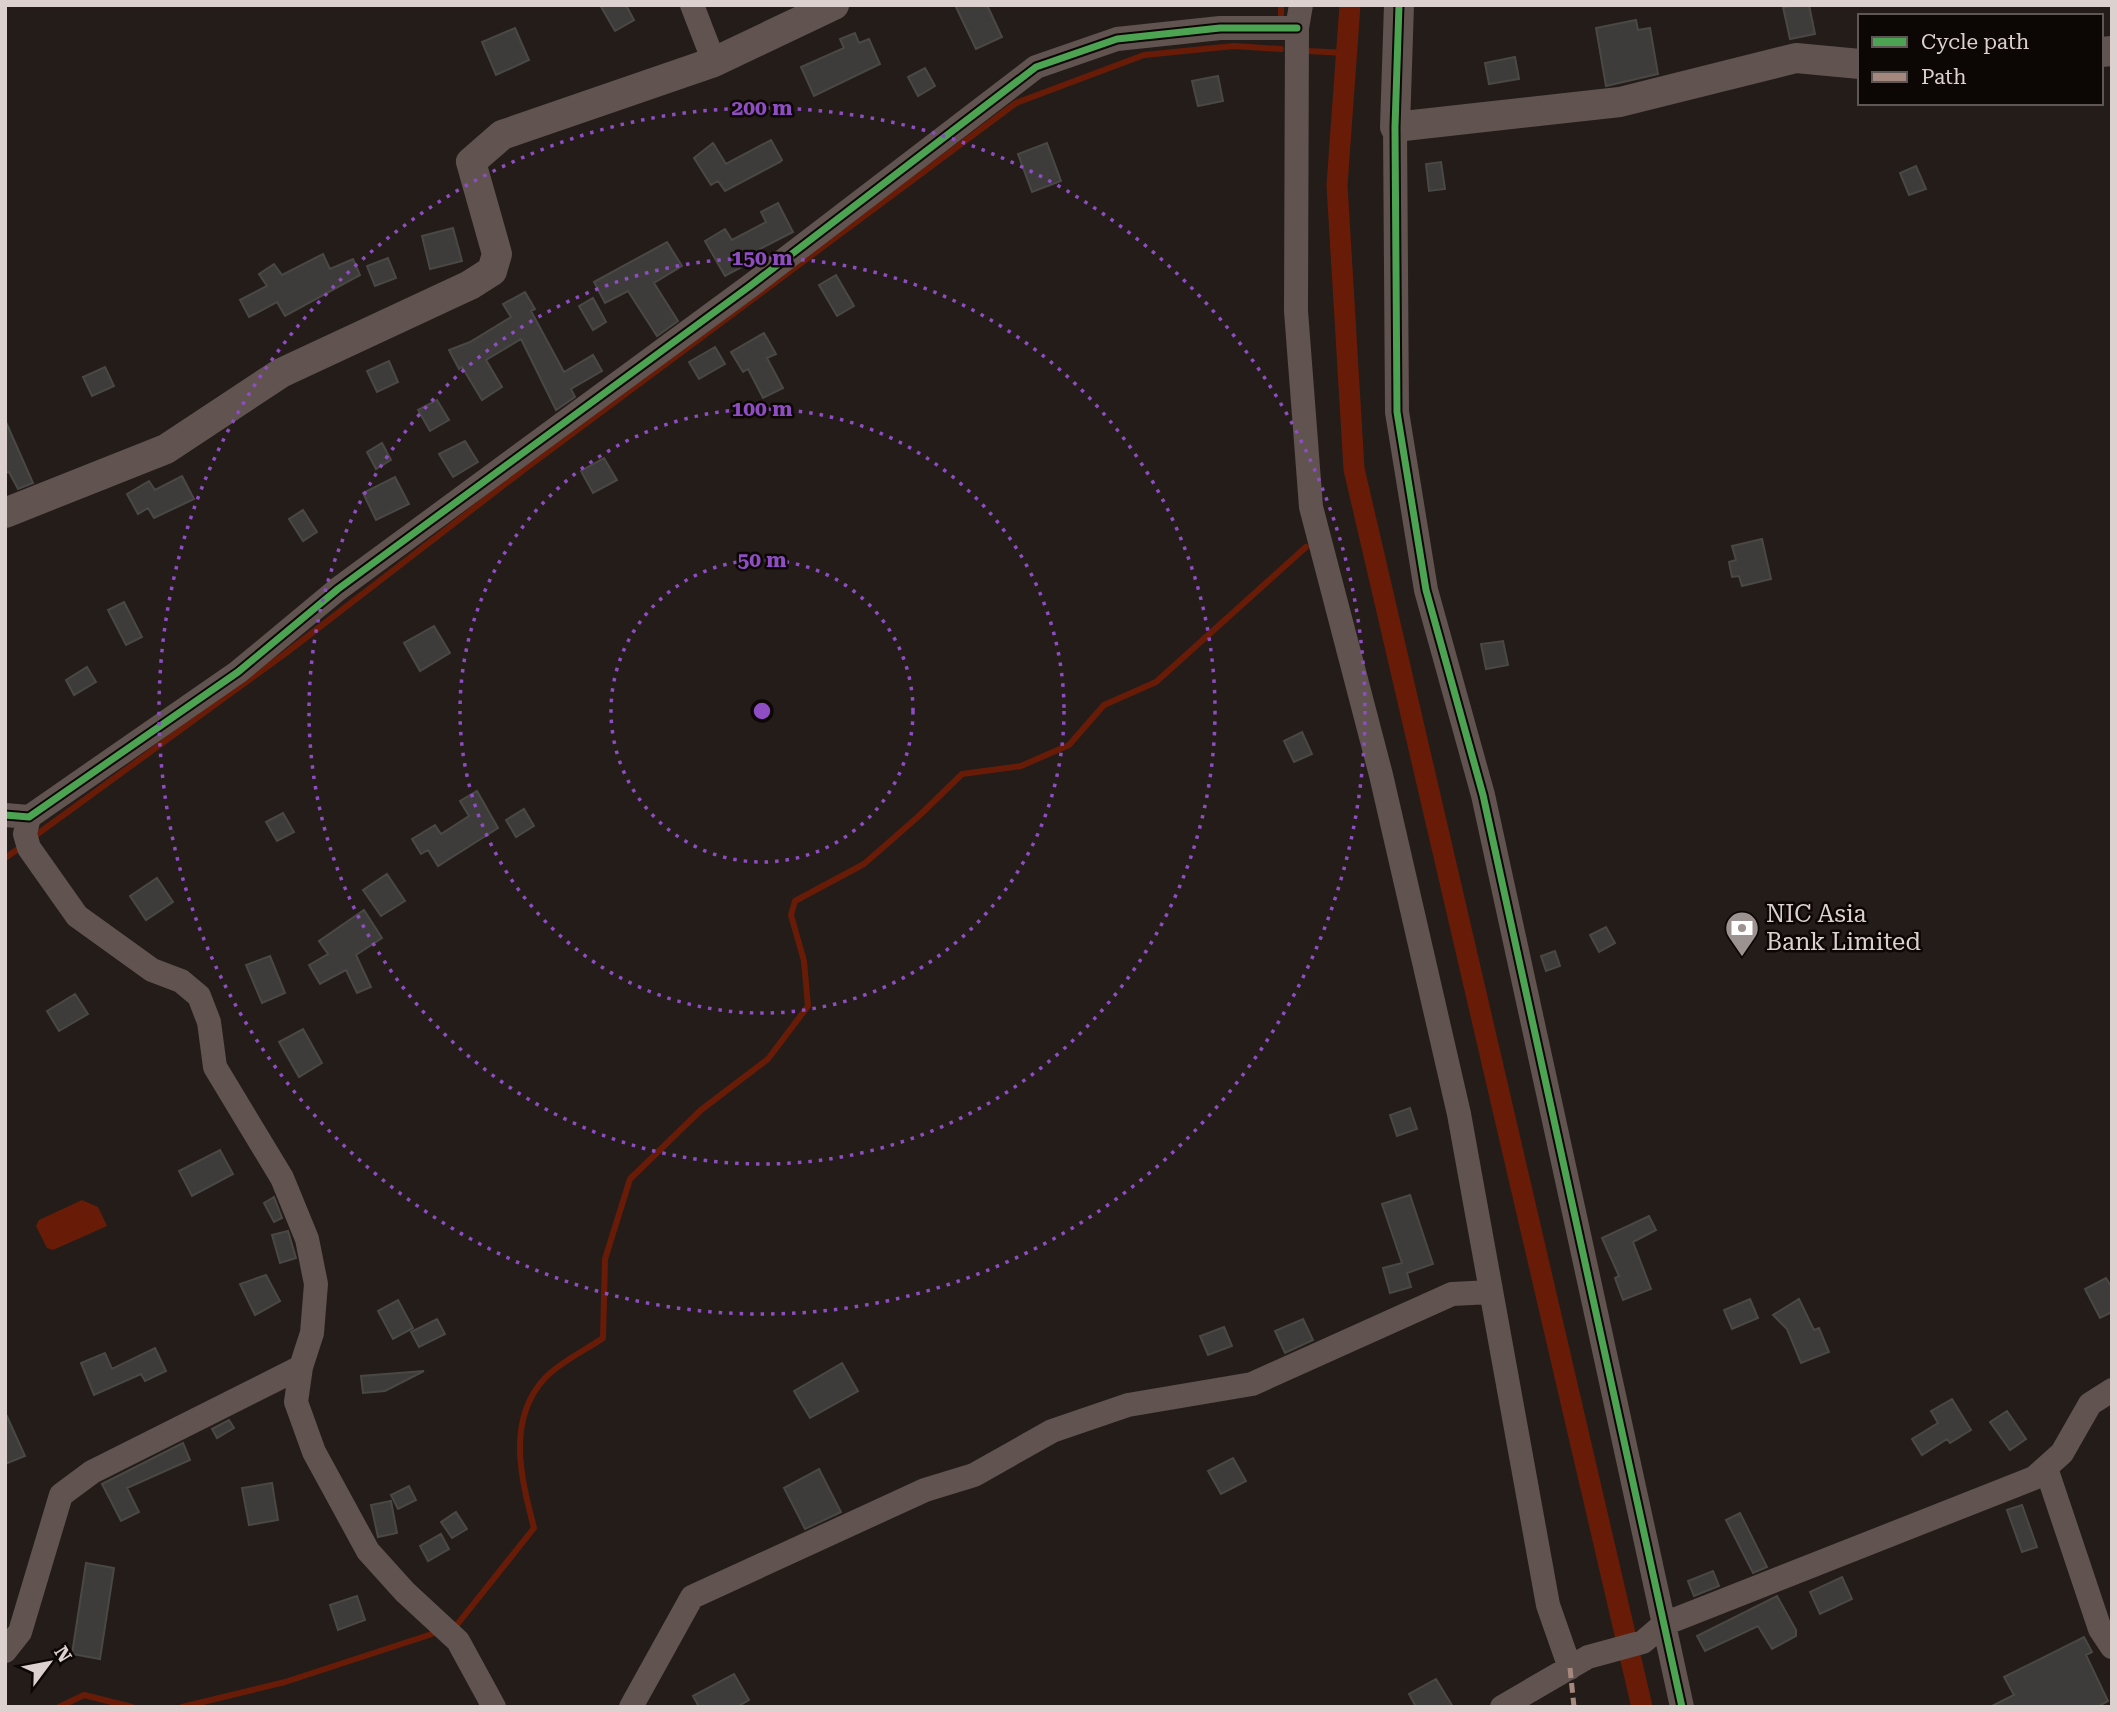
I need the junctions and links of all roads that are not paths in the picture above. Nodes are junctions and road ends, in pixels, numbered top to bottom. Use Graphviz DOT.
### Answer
graph roads {
  1 [pos="692,5"];
  2 [pos="834,5"];
  3 [pos="1399,5"];
  4 [pos="1299,17"];
  5 [pos="713,62"];
  6 [pos="1858,64"];
  7 [pos="1395,127"];
  8 [pos="5,513"];
  9 [pos="22,828"];
  10 [pos="1491,1292"];
  11 [pos="301,1367"];
  12 [pos="2112,1390"];
  13 [pos="2046,1468"];
  14 [pos="1664,1624"];
  15 [pos="2112,1647"];
  16 [pos="5,1651"];
  17 [pos="1579,1662"];
  18 [pos="494,1707"];
  19 [pos="631,1707"];
  20 [pos="1502,1707"];
  21 [pos="1682,1707"];
  1 -- 5 [label="street"];
  2 -- 5 [label="street"];
  3 -- 7 [label="street"];
  4 -- 9 [label="street"];
  4 -- 10 [label="street"];
  5 -- 8 [label="street"];
  6 -- 7 [label="street"];
  7 -- 14 [label="street"];
  9 -- 11 [label="street"];
  10 -- 17 [label="street"];
  10 -- 19 [label="street"];
  11 -- 16 [label="street"];
  11 -- 18 [label="street"];
  12 -- 13 [label="street"];
  13 -- 14 [label="street"];
  13 -- 15 [label="street"];
  14 -- 17 [label="street"];
  14 -- 21 [label="street"];
  17 -- 20 [label="street"];
}
